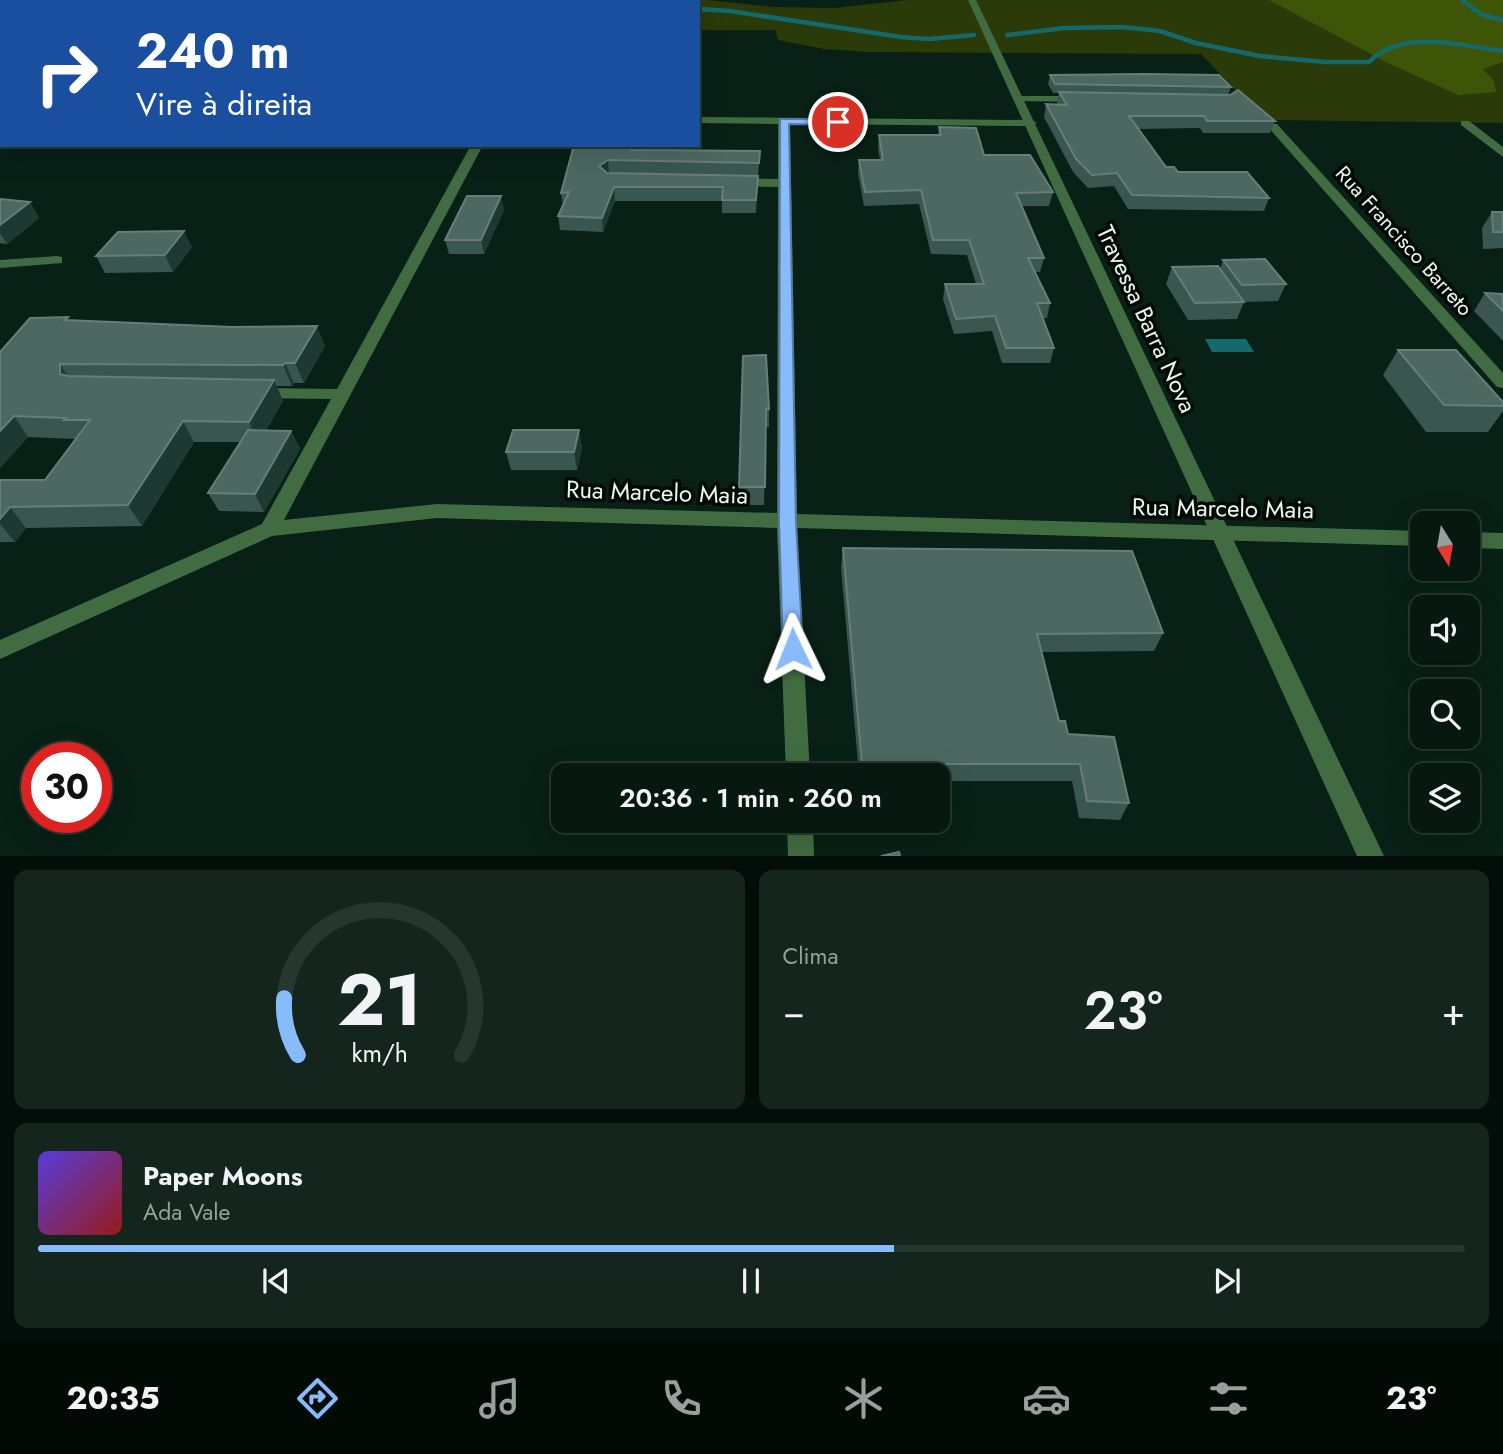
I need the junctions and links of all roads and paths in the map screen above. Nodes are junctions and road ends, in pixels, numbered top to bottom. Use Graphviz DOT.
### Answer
graph roads {
  1 [pos="972,0"];
  2 [pos="1018,98"];
  3 [pos="1090,99"];
  4 [pos="700,120"];
  5 [pos="784,121"];
  6 [pos="1031,123"];
  7 [pos="1465,123"];
  8 [pos="1273,126"];
  9 [pos="476,147"];
  10 [pos="1503,153"];
  11 [pos="727,182"];
  12 [pos="784,183"];
  13 [pos="57,260"];
  14 [pos="0,264"];
  15 [pos="1503,383"];
  16 [pos="246,393"];
  17 [pos="342,394"];
  18 [pos="788,523"];
  19 [pos="269,529"];
  20 [pos="1221,534"];
  21 [pos="1410,539"];
  22 [pos="1480,540"];
  23 [pos="1503,541"];
  24 [pos="0,650"];
  25 [pos="798,763"];
  26 [pos="801,833"];
  27 [pos="802,856"];
  28 [pos="1371,856"];
  1 -- 2 [label="street, Travessa Barra Nova"];
  2 -- 3 [label="street"];
  2 -- 6 [label="street, Travessa Barra Nova"];
  4 -- 5 [label="street"];
  5 -- 6 [label="street"];
  5 -- 12 [label="street"];
  6 -- 20 [label="street, Travessa Barra Nova"];
  7 -- 10 [label="street"];
  8 -- 15 [label="street, Rua Francisco Barreto"];
  9 -- 17 [label="street"];
  11 -- 12 [label="street"];
  12 -- 18 [label="street"];
  13 -- 14 [label="street"];
  16 -- 17 [label="street"];
  17 -- 19 [label="street"];
  18 -- 19 [label="street, Rua Marcelo Maia"];
  18 -- 20 [label="street, Rua Marcelo Maia"];
  18 -- 25 [label="street"];
  19 -- 24 [label="street, Rua Marcelo Maia"];
  20 -- 21 [label="street, Rua Marcelo Maia"];
  20 -- 28 [label="street, Travessa Barra Nova"];
  22 -- 23 [label="street"];
  26 -- 27 [label="street"];
}
